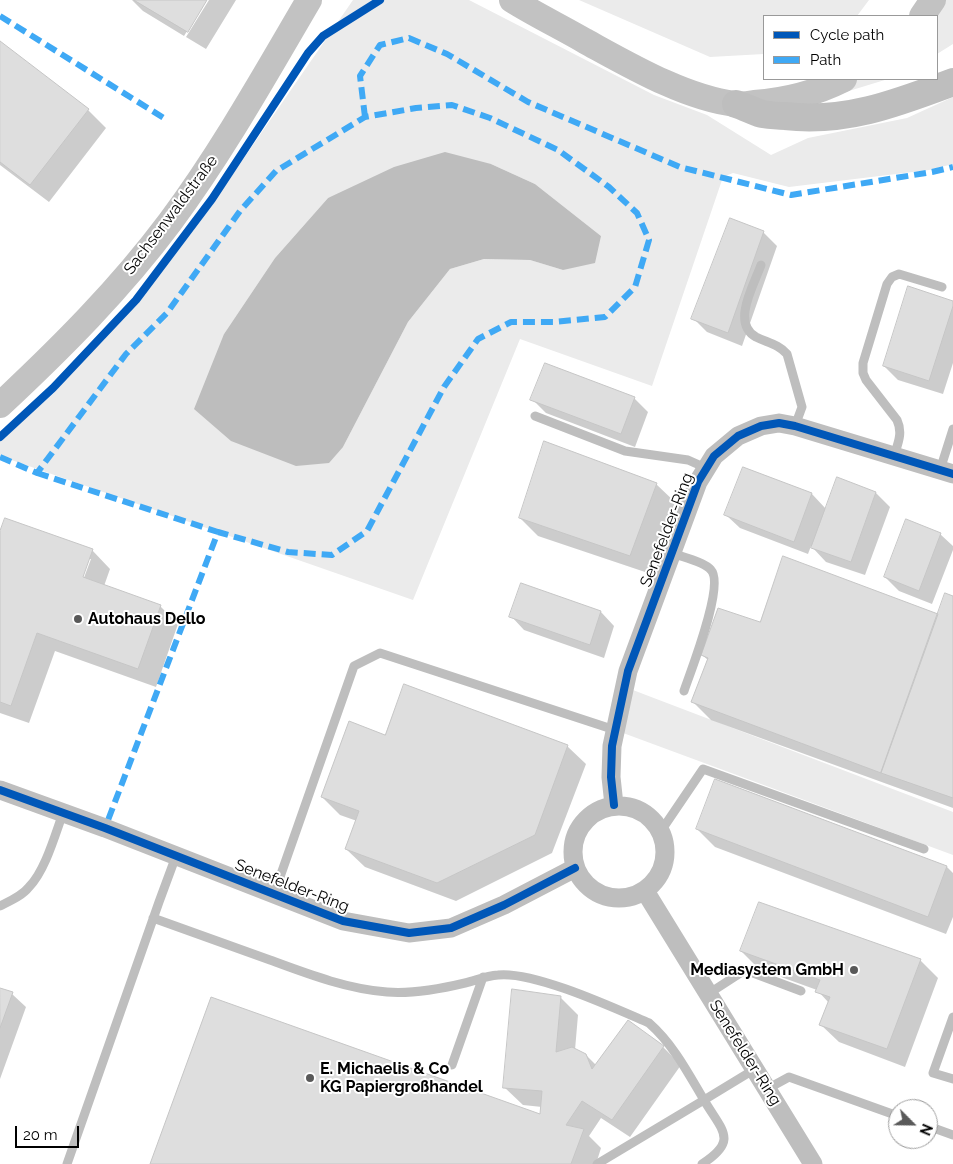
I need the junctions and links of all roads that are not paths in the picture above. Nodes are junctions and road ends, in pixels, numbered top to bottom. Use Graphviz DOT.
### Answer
graph roads {
  1 [pos="322,0"];
  2 [pos="512,0"];
  3 [pos="933,0"];
  4 [pos="304,9"];
  5 [pos="923,15"];
  6 [pos="842,80"];
  7 [pos="953,82"];
  8 [pos="736,104"];
  9 [pos="762,265"];
  10 [pos="942,287"];
  11 [pos="0,405"];
  12 [pos="535,416"];
  13 [pos="795,426"];
  14 [pos="953,429"];
  15 [pos="894,456"];
  16 [pos="706,468"];
  17 [pos="946,472"];
  18 [pos="672,553"];
  19 [pos="684,691"];
  20 [pos="615,730"];
  21 [pos="0,790"];
  22 [pos="614,805"];
  23 [pos="63,813"];
  24 [pos="660,831"];
  25 [pos="924,849"];
  26 [pos="176,856"];
  27 [pos="575,868"];
  28 [pos="645,891"];
  29 [pos="274,894"];
  30 [pos="0,906"];
  31 [pos="153,918"];
  32 [pos="483,977"];
  33 [pos="801,990"];
  34 [pos="708,994"];
  35 [pos="953,1018"];
  36 [pos="452,1065"];
  37 [pos="755,1069"];
  38 [pos="953,1079"];
  39 [pos="767,1089"];
  40 [pos="704,1100"];
  41 [pos="888,1112"];
  42 [pos="938,1130"];
  43 [pos="953,1135"];
  44 [pos="67,1164"];
  45 [pos="597,1164"];
  46 [pos="702,1164"];
  47 [pos="813,1164"];
  1 -- 4 [label="main road"];
  2 -- 8 [label="main road"];
  3 -- 5 [label="main road"];
  4 -- 11 [label="main road, Sachsenwaldstraße"];
  6 -- 8 [label="main road"];
  7 -- 8 [label="highway"];
  9 -- 13 [label="lane"];
  10 -- 15 [label="lane"];
  12 -- 16 [label="lane"];
  13 -- 15 [label="street, Senefelder-Ring"];
  13 -- 16 [label="street, Senefelder-Ring"];
  14 -- 17 [label="lane"];
  15 -- 17 [label="street, Senefelder-Ring"];
  16 -- 18 [label="street, Senefelder-Ring"];
  18 -- 19 [label="lane"];
  18 -- 20 [label="street, Senefelder-Ring"];
  20 -- 22 [label="street, Senefelder-Ring"];
  20 -- 29 [label="lane"];
  21 -- 23 [label="street, Senefelder-Ring"];
  22 -- 24 [label="street"];
  22 -- 27 [label="street"];
  23 -- 26 [label="street, Senefelder-Ring"];
  23 -- 30 [label="lane"];
  24 -- 25 [label="lane"];
  24 -- 28 [label="street"];
  26 -- 29 [label="street, Senefelder-Ring"];
  26 -- 31 [label="lane"];
  27 -- 28 [label="street"];
  27 -- 29 [label="street, Senefelder-Ring"];
  28 -- 34 [label="street, Senefelder-Ring"];
  31 -- 32 [label="lane"];
  31 -- 44 [label="lane"];
  32 -- 36 [label="lane"];
  32 -- 40 [label="lane"];
  33 -- 34 [label="lane"];
  34 -- 37 [label="street, Senefelder-Ring"];
  35 -- 38 [label="lane"];
  37 -- 39 [label="street, Senefelder-Ring"];
  37 -- 40 [label="lane"];
  39 -- 41 [label="lane"];
  39 -- 47 [label="street, Senefelder-Ring"];
  40 -- 45 [label="lane"];
  40 -- 46 [label="lane"];
  42 -- 43 [label="lane"];
}
